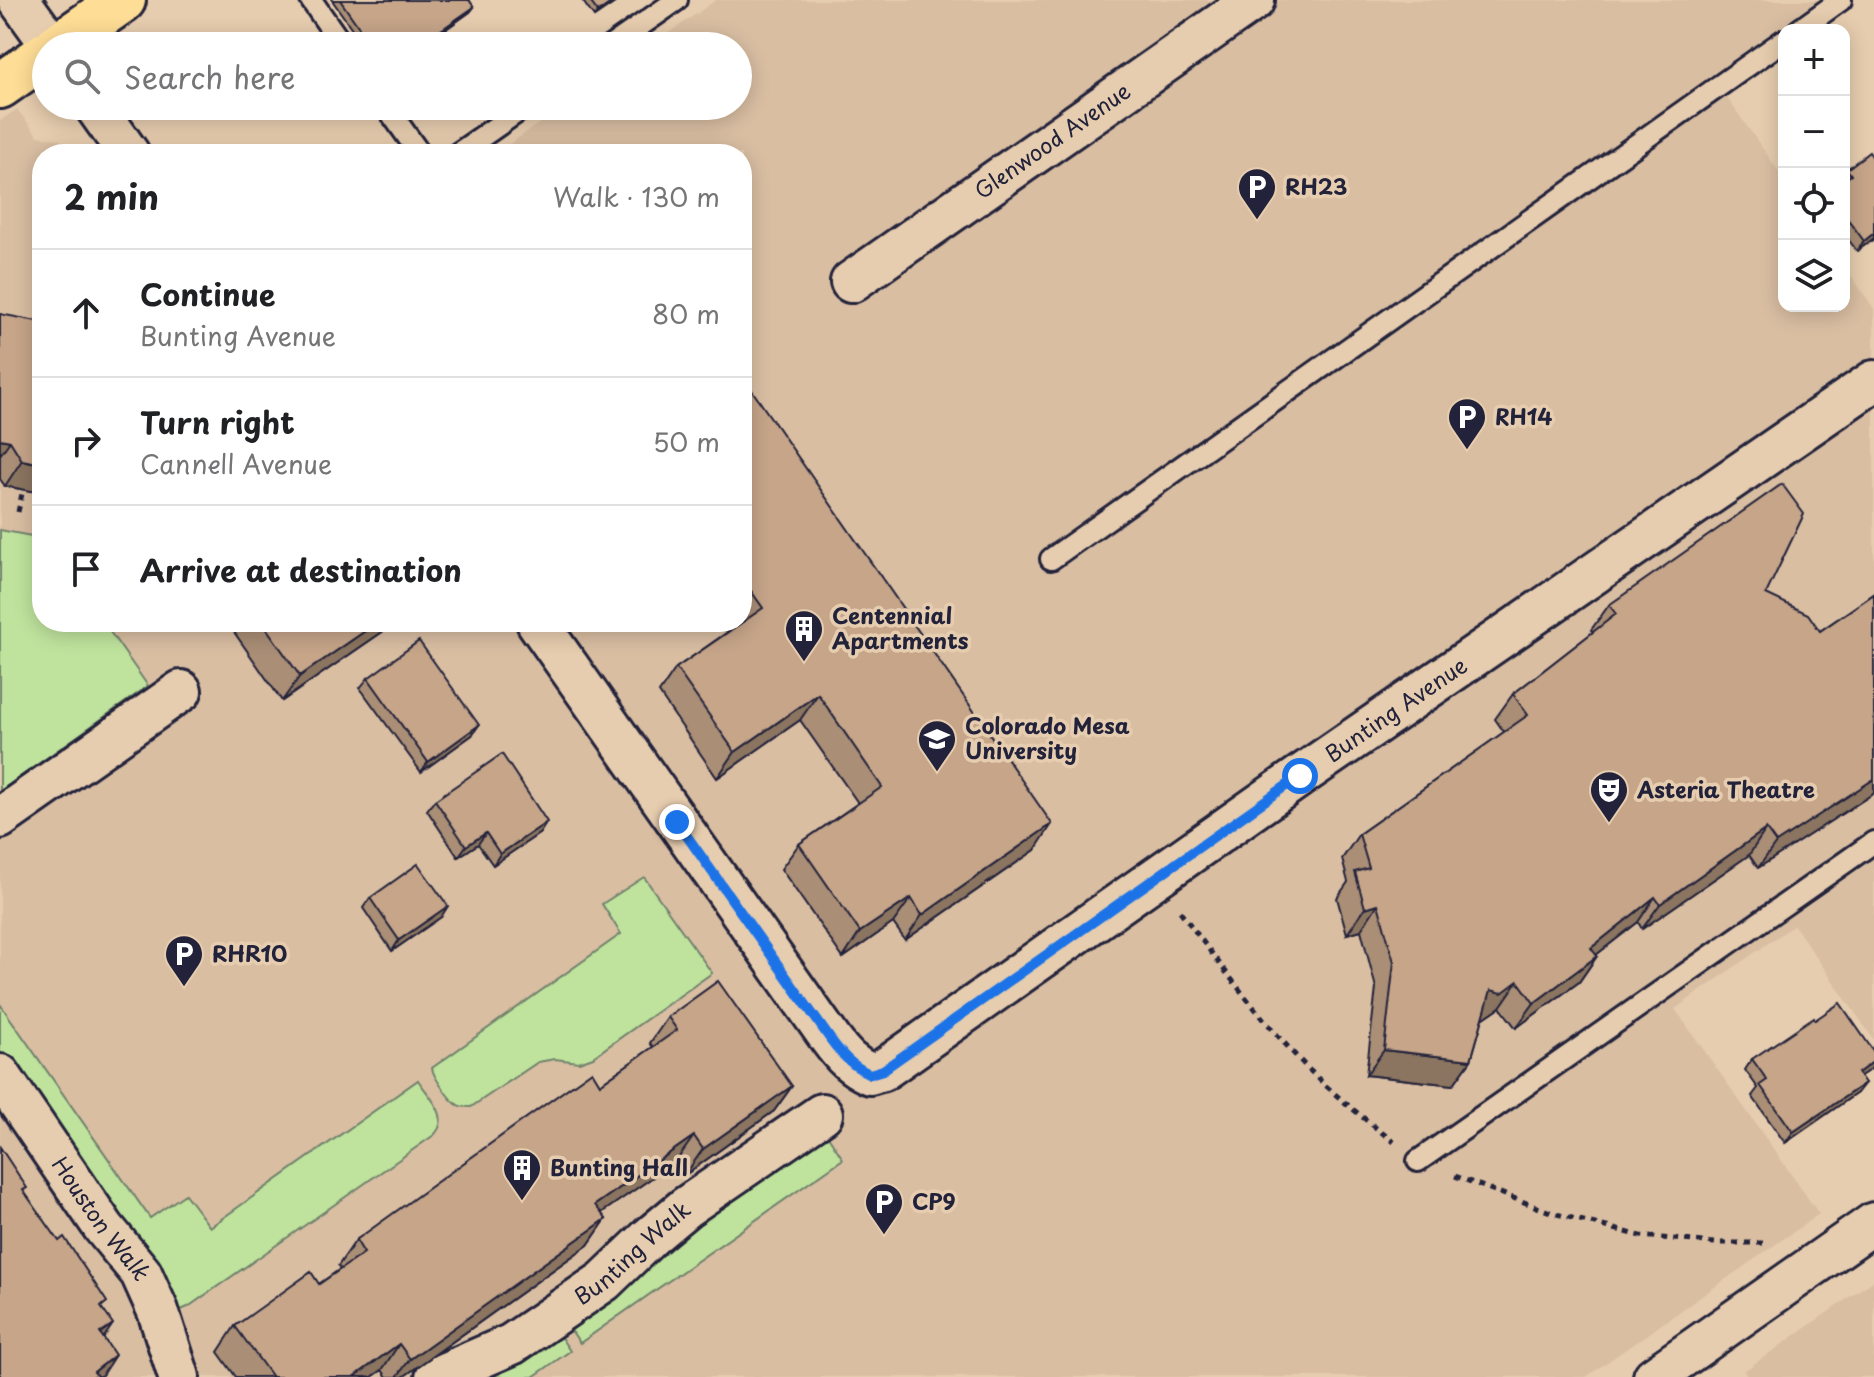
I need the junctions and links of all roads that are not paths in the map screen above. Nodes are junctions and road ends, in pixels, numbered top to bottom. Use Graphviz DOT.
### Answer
graph roads {
  1 [pos="19,0"];
  2 [pos="123,0"];
  3 [pos="311,0"];
  4 [pos="677,0"];
  5 [pos="1254,0"];
  6 [pos="1841,0"];
  7 [pos="1807,24"];
  8 [pos="43,32"];
  9 [pos="75,32"];
  10 [pos="333,32"];
  11 [pos="631,32"];
  12 [pos="1778,44"];
  13 [pos="32,64"];
  14 [pos="0,86"];
  15 [pos="105,120"];
  16 [pos="396,120"];
  17 [pos="506,120"];
  18 [pos="122,144"];
  19 [pos="413,144"];
  20 [pos="471,144"];
  21 [pos="851,282"];
  22 [pos="1874,381"];
  23 [pos="1051,559"];
  24 [pos="544,632"];
  25 [pos="181,691"];
  26 [pos="0,818"];
  27 [pos="1874,842"];
  28 [pos="0,1075"];
  29 [pos="822,1114"];
  30 [pos="1418,1161"];
  31 [pos="1874,1223"];
  32 [pos="179,1377"];
  33 [pos="436,1377"];
  34 [pos="1654,1377"];
  1 -- 8 [label="street"];
  2 -- 9 [label="main road"];
  3 -- 10 [label="lane"];
  4 -- 11 [label="lane"];
  5 -- 21 [label="street, Glenwood Avenue"];
  6 -- 7 [label="lane"];
  12 -- 23 [label="lane"];
  13 -- 14 [label="main road"];
  15 -- 18 [label="street"];
  16 -- 19 [label="lane"];
  17 -- 20 [label="lane"];
  22 -- 24 [label="street, Bunting Avenue"];
  25 -- 26 [label="street"];
  27 -- 30 [label="lane"];
  28 -- 32 [label="street, Houston Walk"];
  29 -- 33 [label="street, Bunting Walk"];
  31 -- 34 [label="street"];
}
